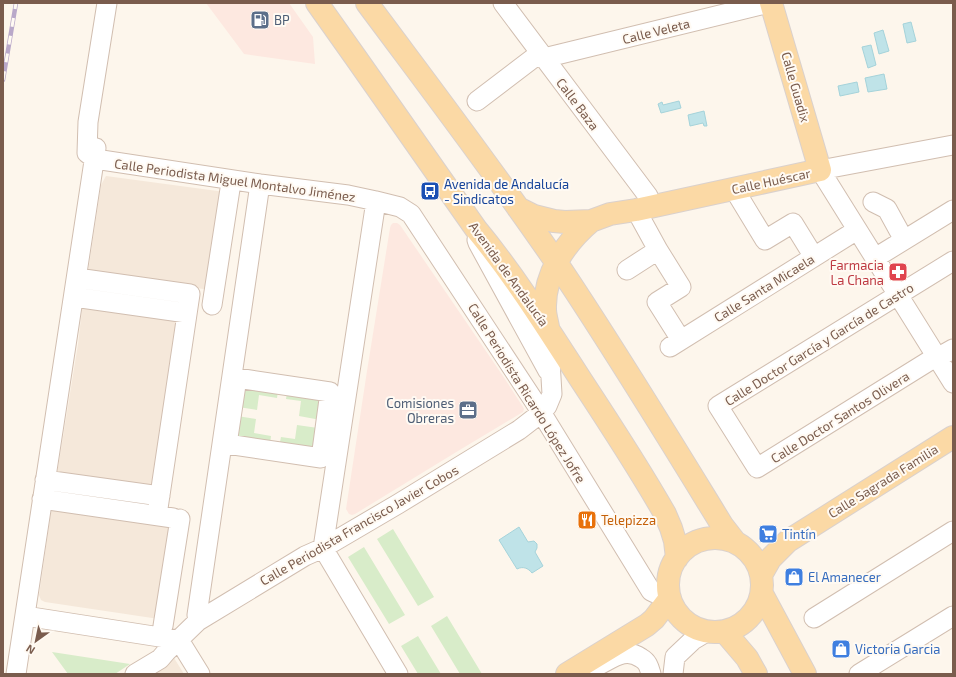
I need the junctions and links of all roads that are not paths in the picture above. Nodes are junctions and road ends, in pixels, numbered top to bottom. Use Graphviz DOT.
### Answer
graph roads {
  1 [pos="107,3"];
  2 [pos="118,3"];
  3 [pos="317,3"];
  4 [pos="367,3"];
  5 [pos="503,3"];
  6 [pos="770,3"];
  7 [pos="542,55"];
  8 [pos="477,101"];
  9 [pos="953,145"];
  10 [pos="95,159"];
  11 [pos="820,170"];
  12 [pos="260,184"];
  13 [pos="230,188"];
  14 [pos="734,189"];
  15 [pos="376,200"];
  16 [pos="873,202"];
  17 [pos="518,208"];
  18 [pos="643,208"];
  19 [pos="953,210"];
  20 [pos="591,221"];
  21 [pos="476,229"];
  22 [pos="857,230"];
  23 [pos="904,240"];
  24 [pos="658,250"];
  25 [pos="814,257"];
  26 [pos="875,258"];
  27 [pos="953,261"];
  28 [pos="556,262"];
  29 [pos="627,270"];
  30 [pos="77,278"];
  31 [pos="898,295"];
  32 [pos="74,297"];
  33 [pos="189,303"];
  34 [pos="212,305"];
  35 [pos="241,309"];
  36 [pos="548,328"];
  37 [pos="676,343"];
  38 [pos="945,354"];
  39 [pos="552,379"];
  40 [pos="953,384"];
  41 [pos="542,413"];
  42 [pos="953,437"];
  43 [pos="738,438"];
  44 [pos="321,458"];
  45 [pos="45,480"];
  46 [pos="160,496"];
  47 [pos="42,499"];
  48 [pos="170,517"];
  49 [pos="953,531"];
  50 [pos="736,543"];
  51 [pos="323,548"];
  52 [pos="677,558"];
  53 [pos="762,584"];
  54 [pos="670,596"];
  55 [pos="25,616"];
  56 [pos="953,616"];
  57 [pos="814,618"];
  58 [pos="198,621"];
  59 [pos="648,625"];
  60 [pos="163,626"];
  61 [pos="707,629"];
  62 [pos="179,640"];
  63 [pos="575,669"];
  64 [pos="16,674"];
  65 [pos="135,674"];
  66 [pos="200,674"];
  67 [pos="398,674"];
  68 [pos="651,674"];
  69 [pos="673,674"];
  70 [pos="756,674"];
  71 [pos="805,674"];
  72 [pos="859,674"];
  1 -- 10 [label="street"];
  2 -- 10 [label="street"];
  3 -- 21 [label="main road, Avenida de Andalucía"];
  4 -- 17 [label="main road"];
  5 -- 7 [label="street, Calle Baza"];
  6 -- 7 [label="street, Calle Veleta"];
  6 -- 11 [label="main road, Calle Guadix"];
  7 -- 8 [label="street, Calle Veleta"];
  7 -- 18 [label="street, Calle Baza"];
  9 -- 11 [label="street, Calle Huéscar"];
  10 -- 12 [label="street, Calle Periodista Miguel Montalvo Jiménez"];
  10 -- 30 [label="street"];
  11 -- 14 [label="main road, Calle Huéscar"];
  11 -- 22 [label="street"];
  12 -- 15 [label="street, Calle Periodista Miguel Montalvo Jiménez"];
  12 -- 35 [label="street"];
  13 -- 34 [label="street"];
  14 -- 18 [label="main road, Calle Huéscar"];
  14 -- 25 [label="street"];
  15 -- 41 [label="street, Calle Periodista Ricardo López Jofre"];
  15 -- 51 [label="street"];
  16 -- 23 [label="street"];
  17 -- 20 [label="main road, Calle Huéscar"];
  17 -- 28 [label="main road"];
  18 -- 20 [label="main road, Calle Huéscar"];
  18 -- 24 [label="street, Calle Baza"];
  19 -- 23 [label="street"];
  20 -- 28 [label="main road, Calle Huéscar"];
  21 -- 36 [label="main road, Avenida de Andalucía"];
  21 -- 39 [label="street"];
  22 -- 25 [label="street, Calle Santa Micaela"];
  22 -- 26 [label="street"];
  23 -- 26 [label="street"];
  24 -- 29 [label="street"];
  24 -- 37 [label="street, Calle Baza"];
  25 -- 37 [label="street, Calle Santa Micaela"];
  26 -- 31 [label="street"];
  27 -- 31 [label="street, Calle Doctor García y García de Castro"];
  28 -- 36 [label="main road, Calle Huéscar"];
  28 -- 50 [label="main road"];
  30 -- 32 [label="street"];
  30 -- 33 [label="street"];
  31 -- 38 [label="street"];
  31 -- 43 [label="street, Calle Doctor García y García de Castro"];
  32 -- 33 [label="street"];
  32 -- 45 [label="street"];
  33 -- 34 [label="street"];
  33 -- 46 [label="street"];
  34 -- 35 [label="street"];
  35 -- 58 [label="street"];
  36 -- 39 [label="street"];
  36 -- 52 [label="main road, Avenida de Andalucía"];
  38 -- 40 [label="street"];
  38 -- 43 [label="street, Calle Doctor Santos Olivera"];
  39 -- 41 [label="street"];
  41 -- 51 [label="street, Calle Periodista Francisco Javier Cobos"];
  41 -- 54 [label="street, Calle Periodista Ricardo López Jofre"];
  42 -- 53 [label="main road, Calle Sagrada Familia"];
  44 -- 44 [label="street"];
  45 -- 46 [label="street"];
  45 -- 47 [label="street"];
  46 -- 48 [label="street"];
  47 -- 48 [label="street"];
  47 -- 55 [label="street"];
  48 -- 60 [label="street"];
  49 -- 57 [label="street"];
  50 -- 52 [label="main road"];
  50 -- 53 [label="main road"];
  51 -- 58 [label="street, Calle Periodista Francisco Javier Cobos"];
  51 -- 67 [label="street"];
  52 -- 54 [label="main road"];
  53 -- 61 [label="main road"];
  53 -- 71 [label="main road"];
  54 -- 59 [label="main road"];
  54 -- 61 [label="main road"];
  55 -- 62 [label="street"];
  55 -- 64 [label="street"];
  56 -- 72 [label="street"];
  58 -- 62 [label="street, Calle Periodista Francisco Javier Cobos"];
  59 -- 61 [label="main road"];
  59 -- 63 [label="main road"];
  61 -- 69 [label="street"];
  61 -- 70 [label="main road"];
  62 -- 65 [label="street, Calle Periodista Francisco Javier Cobos"];
  62 -- 66 [label="street"];
  63 -- 68 [label="street"];
}
